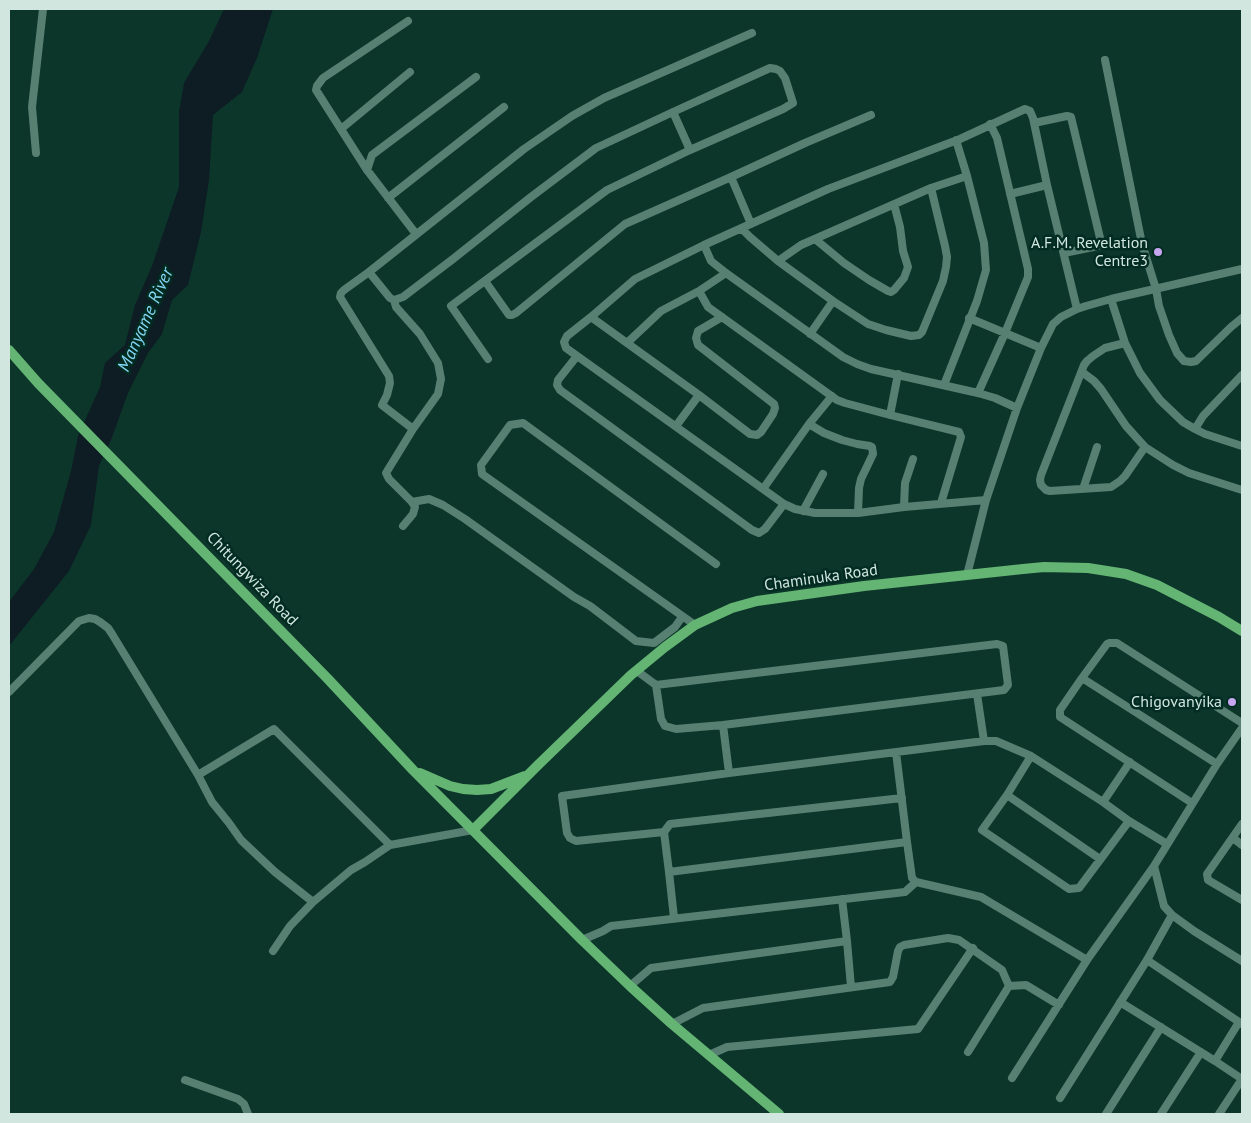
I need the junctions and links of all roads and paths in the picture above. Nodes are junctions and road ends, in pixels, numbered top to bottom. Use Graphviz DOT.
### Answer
graph roads {
  1 [pos="44,9"];
  2 [pos="408,21"];
  3 [pos="752,33"];
  4 [pos="1105,60"];
  5 [pos="410,72"];
  6 [pos="476,77"];
  7 [pos="504,107"];
  8 [pos="673,112"];
  9 [pos="872,115"];
  10 [pos="1034,123"];
  11 [pos="990,124"];
  12 [pos="341,129"];
  13 [pos="956,140"];
  14 [pos="690,150"];
  15 [pos="36,152"];
  16 [pos="367,170"];
  17 [pos="967,176"];
  18 [pos="731,177"];
  19 [pos="1047,185"];
  20 [pos="931,188"];
  21 [pos="1010,194"];
  22 [pos="388,198"];
  23 [pos="894,204"];
  24 [pos="752,224"];
  25 [pos="742,229"];
  26 [pos="416,234"];
  27 [pos="815,238"];
  28 [pos="704,245"];
  29 [pos="1064,253"];
  30 [pos="778,261"];
  31 [pos="1242,269"];
  32 [pos="369,272"];
  33 [pos="726,273"];
  34 [pos="486,282"];
  35 [pos="1156,288"];
  36 [pos="699,291"];
  37 [pos="1111,299"];
  38 [pos="394,300"];
  39 [pos="833,301"];
  40 [pos="1077,309"];
  41 [pos="591,317"];
  42 [pos="722,317"];
  43 [pos="969,318"];
  44 [pos="1242,318"];
  45 [pos="1005,333"];
  46 [pos="810,334"];
  47 [pos="627,343"];
  48 [pos="1125,343"];
  49 [pos="1041,348"];
  50 [pos="9,350"];
  51 [pos="578,356"];
  52 [pos="488,359"];
  53 [pos="1082,372"];
  54 [pos="898,374"];
  55 [pos="1242,375"];
  56 [pos="944,385"];
  57 [pos="978,392"];
  58 [pos="699,394"];
  59 [pos="832,396"];
  60 [pos="1017,408"];
  61 [pos="890,415"];
  62 [pos="809,424"];
  63 [pos="676,426"];
  64 [pos="413,429"];
  65 [pos="1195,429"];
  66 [pos="1242,446"];
  67 [pos="1097,447"];
  68 [pos="1145,447"];
  69 [pos="913,459"];
  70 [pos="823,474"];
  71 [pos="763,489"];
  72 [pos="1083,489"];
  73 [pos="1242,490"];
  74 [pos="986,500"];
  75 [pos="412,502"];
  76 [pos="941,503"];
  77 [pos="784,504"];
  78 [pos="904,507"];
  79 [pos="802,511"];
  80 [pos="858,513"];
  81 [pos="403,526"];
  82 [pos="716,564"];
  83 [pos="968,575"];
  84 [pos="682,617"];
  85 [pos="695,625"];
  86 [pos="1242,631"];
  87 [pos="637,671"];
  88 [pos="1082,678"];
  89 [pos="656,686"];
  90 [pos="9,692"];
  91 [pos="977,694"];
  92 [pos="723,725"];
  93 [pos="1242,729"];
  94 [pos="984,741"];
  95 [pos="896,752"];
  96 [pos="1031,756"];
  97 [pos="1130,762"];
  98 [pos="1217,764"];
  99 [pos="413,770"];
  100 [pos="530,773"];
  101 [pos="729,773"];
  102 [pos="198,775"];
  103 [pos="1007,795"];
  104 [pos="902,798"];
  105 [pos="1103,802"];
  106 [pos="1192,803"];
  107 [pos="1129,821"];
  108 [pos="1242,824"];
  109 [pos="473,830"];
  110 [pos="664,832"];
  111 [pos="1232,838"];
  112 [pos="907,842"];
  113 [pos="1167,844"];
  114 [pos="390,845"];
  115 [pos="1242,845"];
  116 [pos="1100,858"];
  117 [pos="1154,866"];
  118 [pos="669,872"];
  119 [pos="916,882"];
  120 [pos="842,899"];
  121 [pos="1242,900"];
  122 [pos="313,902"];
  123 [pos="1172,915"];
  124 [pos="674,918"];
  125 [pos="582,940"];
  126 [pos="847,941"];
  127 [pos="973,948"];
  128 [pos="273,951"];
  129 [pos="1087,960"];
  130 [pos="1147,960"];
  131 [pos="1242,962"];
  132 [pos="630,986"];
  133 [pos="1009,986"];
  134 [pos="851,987"];
  135 [pos="1120,1002"];
  136 [pos="1059,1005"];
  137 [pos="1241,1023"];
  138 [pos="672,1024"];
  139 [pos="1161,1027"];
  140 [pos="968,1052"];
  141 [pos="1201,1052"];
  142 [pos="709,1055"];
  143 [pos="1215,1061"];
  144 [pos="1012,1078"];
  145 [pos="1242,1079"];
  146 [pos="185,1080"];
  147 [pos="1060,1098"];
  148 [pos="248,1114"];
  149 [pos="779,1114"];
  150 [pos="1106,1114"];
  151 [pos="1161,1114"];
  152 [pos="1219,1114"];
  1 -- 15 [label="street"];
  2 -- 12 [label="street"];
  3 -- 26 [label="street"];
  4 -- 35 [label="street"];
  5 -- 12 [label="street"];
  6 -- 16 [label="street"];
  7 -- 22 [label="street"];
  8 -- 14 [label="street"];
  8 -- 14 [label="street"];
  8 -- 38 [label="street"];
  9 -- 18 [label="street"];
  10 -- 11 [label="street"];
  10 -- 19 [label="street"];
  10 -- 29 [label="street"];
  11 -- 13 [label="street"];
  11 -- 21 [label="street"];
  12 -- 16 [label="street"];
  13 -- 17 [label="street"];
  13 -- 24 [label="street"];
  14 -- 34 [label="street"];
  16 -- 22 [label="street"];
  17 -- 20 [label="street"];
  17 -- 43 [label="street"];
  18 -- 24 [label="street"];
  18 -- 34 [label="street"];
  19 -- 21 [label="street"];
  19 -- 29 [label="street"];
  20 -- 23 [label="street"];
  20 -- 39 [label="street"];
  21 -- 45 [label="street"];
  22 -- 26 [label="street"];
  23 -- 27 [label="street"];
  23 -- 27 [label="street"];
  24 -- 25 [label="street"];
  25 -- 28 [label="street"];
  25 -- 30 [label="street"];
  26 -- 32 [label="street"];
  27 -- 30 [label="street"];
  28 -- 33 [label="street"];
  28 -- 41 [label="street"];
  29 -- 40 [label="street"];
  30 -- 39 [label="street"];
  31 -- 35 [label="street"];
  32 -- 38 [label="street"];
  32 -- 64 [label="street"];
  33 -- 36 [label="street"];
  33 -- 46 [label="street"];
  34 -- 52 [label="street"];
  35 -- 37 [label="street"];
  35 -- 44 [label="street"];
  36 -- 42 [label="street"];
  36 -- 47 [label="street"];
  37 -- 40 [label="street"];
  37 -- 48 [label="street"];
  38 -- 64 [label="street"];
  39 -- 46 [label="street"];
  40 -- 49 [label="street"];
  41 -- 47 [label="street"];
  41 -- 51 [label="street"];
  42 -- 58 [label="street"];
  42 -- 59 [label="street"];
  43 -- 45 [label="street"];
  43 -- 56 [label="street"];
  45 -- 49 [label="street"];
  45 -- 57 [label="street"];
  46 -- 54 [label="street"];
  47 -- 58 [label="street"];
  48 -- 53 [label="street"];
  48 -- 65 [label="street"];
  49 -- 60 [label="street"];
  50 -- 99 [label="main road, Chitungwiza Road"];
  51 -- 63 [label="street"];
  51 -- 77 [label="street"];
  53 -- 68 [label="street"];
  53 -- 72 [label="street"];
  54 -- 56 [label="street"];
  54 -- 61 [label="street"];
  55 -- 65 [label="street"];
  56 -- 57 [label="street"];
  57 -- 60 [label="street"];
  58 -- 63 [label="street"];
  59 -- 61 [label="street"];
  59 -- 62 [label="street"];
  60 -- 74 [label="street"];
  61 -- 76 [label="street"];
  62 -- 71 [label="street"];
  62 -- 80 [label="street"];
  63 -- 71 [label="street"];
  64 -- 75 [label="street"];
  65 -- 66 [label="street"];
  67 -- 72 [label="street"];
  68 -- 72 [label="street"];
  68 -- 73 [label="street"];
  69 -- 78 [label="street"];
  70 -- 79 [label="street"];
  71 -- 77 [label="street"];
  74 -- 76 [label="street"];
  74 -- 83 [label="street"];
  75 -- 81 [label="street"];
  75 -- 84 [label="street"];
  76 -- 78 [label="street"];
  77 -- 79 [label="street"];
  78 -- 80 [label="street"];
  79 -- 80 [label="street"];
  82 -- 84 [label="street"];
  83 -- 85 [label="main road, Chaminuka Road"];
  83 -- 86 [label="main road, Chaminuka Road"];
  84 -- 85 [label="street"];
  85 -- 87 [label="main road, Chaminuka Road"];
  87 -- 89 [label="street"];
  87 -- 100 [label="main road, Chaminuka Road"];
  88 -- 93 [label="street"];
  88 -- 97 [label="street"];
  88 -- 98 [label="street"];
  89 -- 91 [label="street"];
  89 -- 92 [label="street"];
  90 -- 102 [label="street"];
  91 -- 92 [label="street"];
  91 -- 94 [label="street"];
  92 -- 101 [label="street"];
  93 -- 98 [label="street"];
  94 -- 95 [label="street"];
  94 -- 96 [label="street"];
  95 -- 101 [label="street"];
  95 -- 104 [label="street"];
  96 -- 103 [label="street"];
  96 -- 105 [label="street"];
  97 -- 105 [label="street"];
  97 -- 106 [label="street"];
  98 -- 106 [label="street"];
  99 -- 100 [label="main road"];
  99 -- 109 [label="main road, Chitungwiza Road"];
  100 -- 109 [label="main road, Chaminuka Road"];
  101 -- 110 [label="street"];
  102 -- 114 [label="street"];
  102 -- 122 [label="street"];
  103 -- 116 [label="street"];
  103 -- 116 [label="street"];
  104 -- 110 [label="street"];
  104 -- 112 [label="street"];
  105 -- 107 [label="street"];
  106 -- 113 [label="street"];
  107 -- 113 [label="street"];
  107 -- 116 [label="street"];
  108 -- 111 [label="street"];
  109 -- 114 [label="street"];
  109 -- 125 [label="main road, Chitungwiza Road"];
  110 -- 118 [label="street"];
  111 -- 115 [label="street"];
  111 -- 121 [label="street"];
  112 -- 118 [label="street"];
  112 -- 119 [label="street"];
  113 -- 117 [label="street"];
  114 -- 122 [label="street"];
  117 -- 123 [label="street"];
  117 -- 129 [label="street"];
  118 -- 124 [label="street"];
  119 -- 120 [label="street"];
  119 -- 129 [label="street"];
  120 -- 124 [label="street"];
  120 -- 126 [label="street"];
  122 -- 128 [label="street"];
  123 -- 130 [label="street"];
  123 -- 131 [label="street"];
  124 -- 125 [label="street"];
  125 -- 132 [label="main road, Chitungwiza Road"];
  126 -- 132 [label="street"];
  126 -- 134 [label="street"];
  127 -- 133 [label="street"];
  127 -- 134 [label="street"];
  127 -- 142 [label="street"];
  129 -- 136 [label="street"];
  130 -- 135 [label="street"];
  130 -- 137 [label="street"];
  132 -- 138 [label="main road, Chitungwiza Road"];
  133 -- 136 [label="street"];
  133 -- 140 [label="street"];
  134 -- 138 [label="street"];
  135 -- 139 [label="street"];
  135 -- 147 [label="street"];
  136 -- 144 [label="street"];
  137 -- 143 [label="street"];
  138 -- 142 [label="main road, Chitungwiza Road"];
  139 -- 141 [label="street"];
  139 -- 150 [label="street"];
  141 -- 143 [label="street"];
  141 -- 151 [label="street"];
  142 -- 149 [label="main road, Chitungwiza Road"];
  143 -- 145 [label="street"];
  145 -- 152 [label="street"];
  146 -- 148 [label="street"];
}
